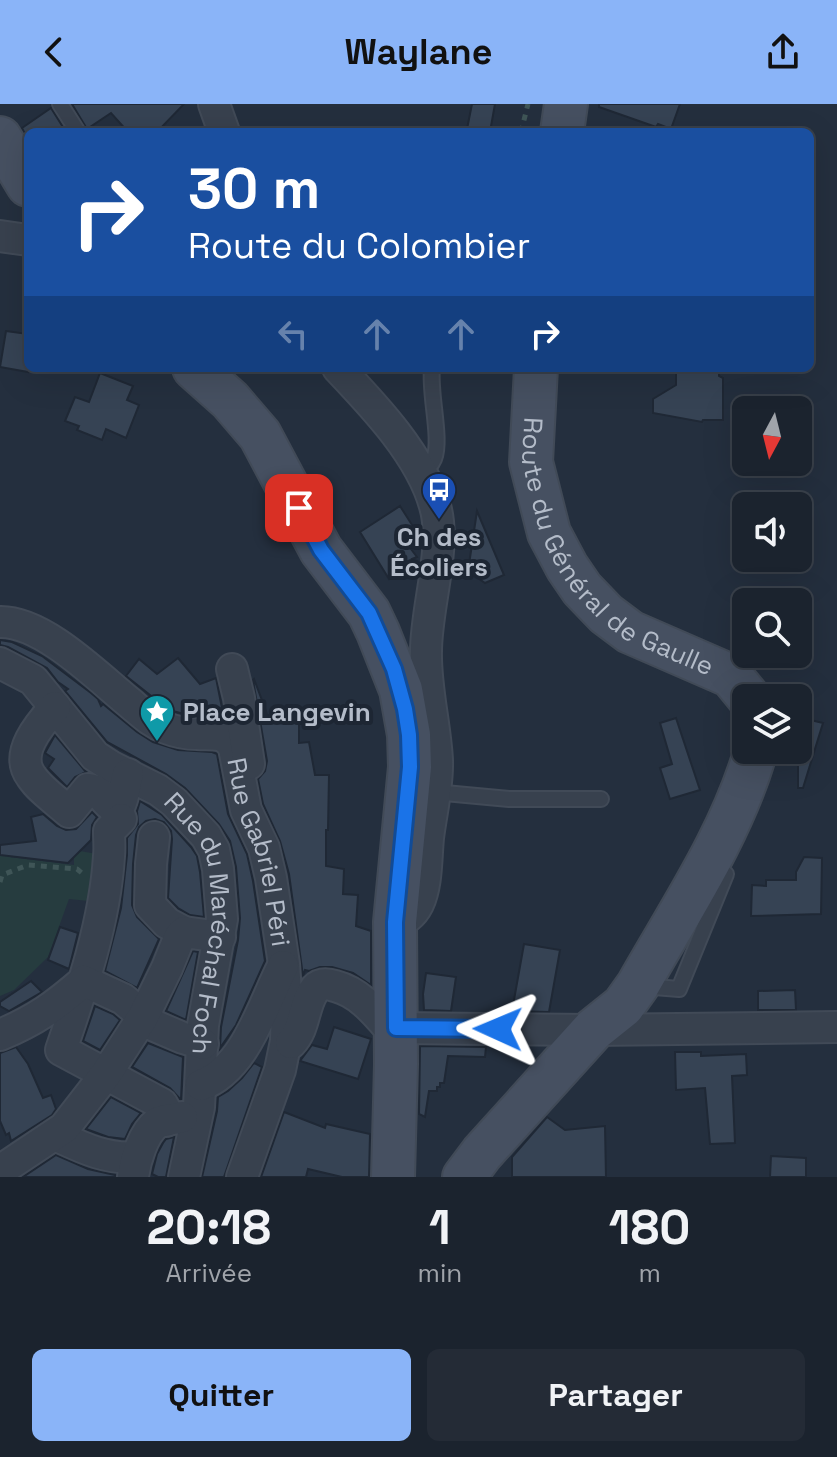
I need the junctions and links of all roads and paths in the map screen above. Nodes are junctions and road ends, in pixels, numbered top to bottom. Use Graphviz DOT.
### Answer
graph roads {
  1 [pos="60,104"];
  2 [pos="214,104"];
  3 [pos="528,104"];
  4 [pos="566,104"];
  5 [pos="75,128"];
  6 [pos="223,128"];
  7 [pos="522,128"];
  8 [pos="563,128"];
  9 [pos="0,138"];
  10 [pos="24,178"];
  11 [pos="0,236"];
  12 [pos="24,239"];
  13 [pos="198,372"];
  14 [pos="342,372"];
  15 [pos="432,372"];
  16 [pos="536,372"];
  17 [pos="420,473"];
  18 [pos="0,622"];
  19 [pos="0,663"];
  20 [pos="232,669"];
  21 [pos="738,684"];
  22 [pos="55,707"];
  23 [pos="752,764"];
  24 [pos="128,774"];
  25 [pos="434,792"];
  26 [pos="601,799"];
  27 [pos="246,810"];
  28 [pos="119,814"];
  29 [pos="197,826"];
  30 [pos="154,837"];
  31 [pos="261,842"];
  32 [pos="215,856"];
  33 [pos="726,874"];
  34 [pos="1,877"];
  35 [pos="103,896"];
  36 [pos="395,922"];
  37 [pos="184,932"];
  38 [pos="220,937"];
  39 [pos="284,964"];
  40 [pos="84,981"];
  41 [pos="638,985"];
  42 [pos="143,1017"];
  43 [pos="837,1027"];
  44 [pos="593,1030"];
  45 [pos="396,1032"];
  46 [pos="0,1035"];
  47 [pos="203,1044"];
  48 [pos="285,1046"];
  49 [pos="106,1074"];
  50 [pos="200,1097"];
  51 [pos="166,1121"];
  52 [pos="49,1139"];
  53 [pos="135,1167"];
  54 [pos="5,1169"];
  55 [pos="184,1177"];
  56 [pos="242,1177"];
  57 [pos="393,1177"];
  58 [pos="464,1177"];
  1 -- 5 [label="lane"];
  2 -- 6 [label="street"];
  3 -- 7 [label="path"];
  4 -- 8 [label="street"];
  9 -- 10 [label="street"];
  11 -- 12 [label="street"];
  13 -- 36 [label="street"];
  14 -- 17 [label="street"];
  15 -- 17 [label="lane"];
  16 -- 21 [label="street, Route du Général de Gaulle"];
  17 -- 25 [label="street"];
  18 -- 27 [label="street, Rue Gabriel Péri"];
  19 -- 22 [label="street, Rue du Maréchal Foch"];
  20 -- 27 [label="street"];
  22 -- 24 [label="street, Rue du Maréchal Foch"];
  22 -- 28 [label="street"];
  23 -- 41 [label="street"];
  24 -- 28 [label="street"];
  24 -- 29 [label="street, Rue du Maréchal Foch"];
  25 -- 26 [label="lane"];
  25 -- 36 [label="street"];
  27 -- 31 [label="street, Rue Gabriel Péri"];
  28 -- 30 [label="street"];
  28 -- 35 [label="street"];
  29 -- 30 [label="street"];
  29 -- 32 [label="street, Rue du Maréchal Foch"];
  30 -- 37 [label="street"];
  31 -- 32 [label="street"];
  31 -- 39 [label="street, Rue Gabriel Péri"];
  32 -- 38 [label="street, Rue du Maréchal Foch"];
  33 -- 41 [label="lane"];
  34 -- 35 [label="path"];
  35 -- 40 [label="street"];
  36 -- 45 [label="street"];
  37 -- 38 [label="street"];
  37 -- 42 [label="street"];
  38 -- 47 [label="street, Rue du Maréchal Foch"];
  39 -- 48 [label="street, Rue Gabriel Péri"];
  39 -- 50 [label="street"];
  40 -- 42 [label="street"];
  40 -- 46 [label="street"];
  40 -- 49 [label="street"];
  41 -- 44 [label="street"];
  42 -- 47 [label="street"];
  42 -- 49 [label="street"];
  43 -- 44 [label="street"];
  44 -- 45 [label="street"];
  44 -- 58 [label="street"];
  45 -- 48 [label="street"];
  45 -- 57 [label="street"];
  47 -- 50 [label="street, Rue du Maréchal Foch"];
  48 -- 56 [label="street, Rue Gabriel Péri"];
  49 -- 51 [label="street"];
  49 -- 52 [label="street"];
  50 -- 51 [label="street"];
  50 -- 55 [label="street, Rue du Maréchal Foch"];
  51 -- 53 [label="street"];
  52 -- 53 [label="street"];
  52 -- 54 [label="street"];
}
